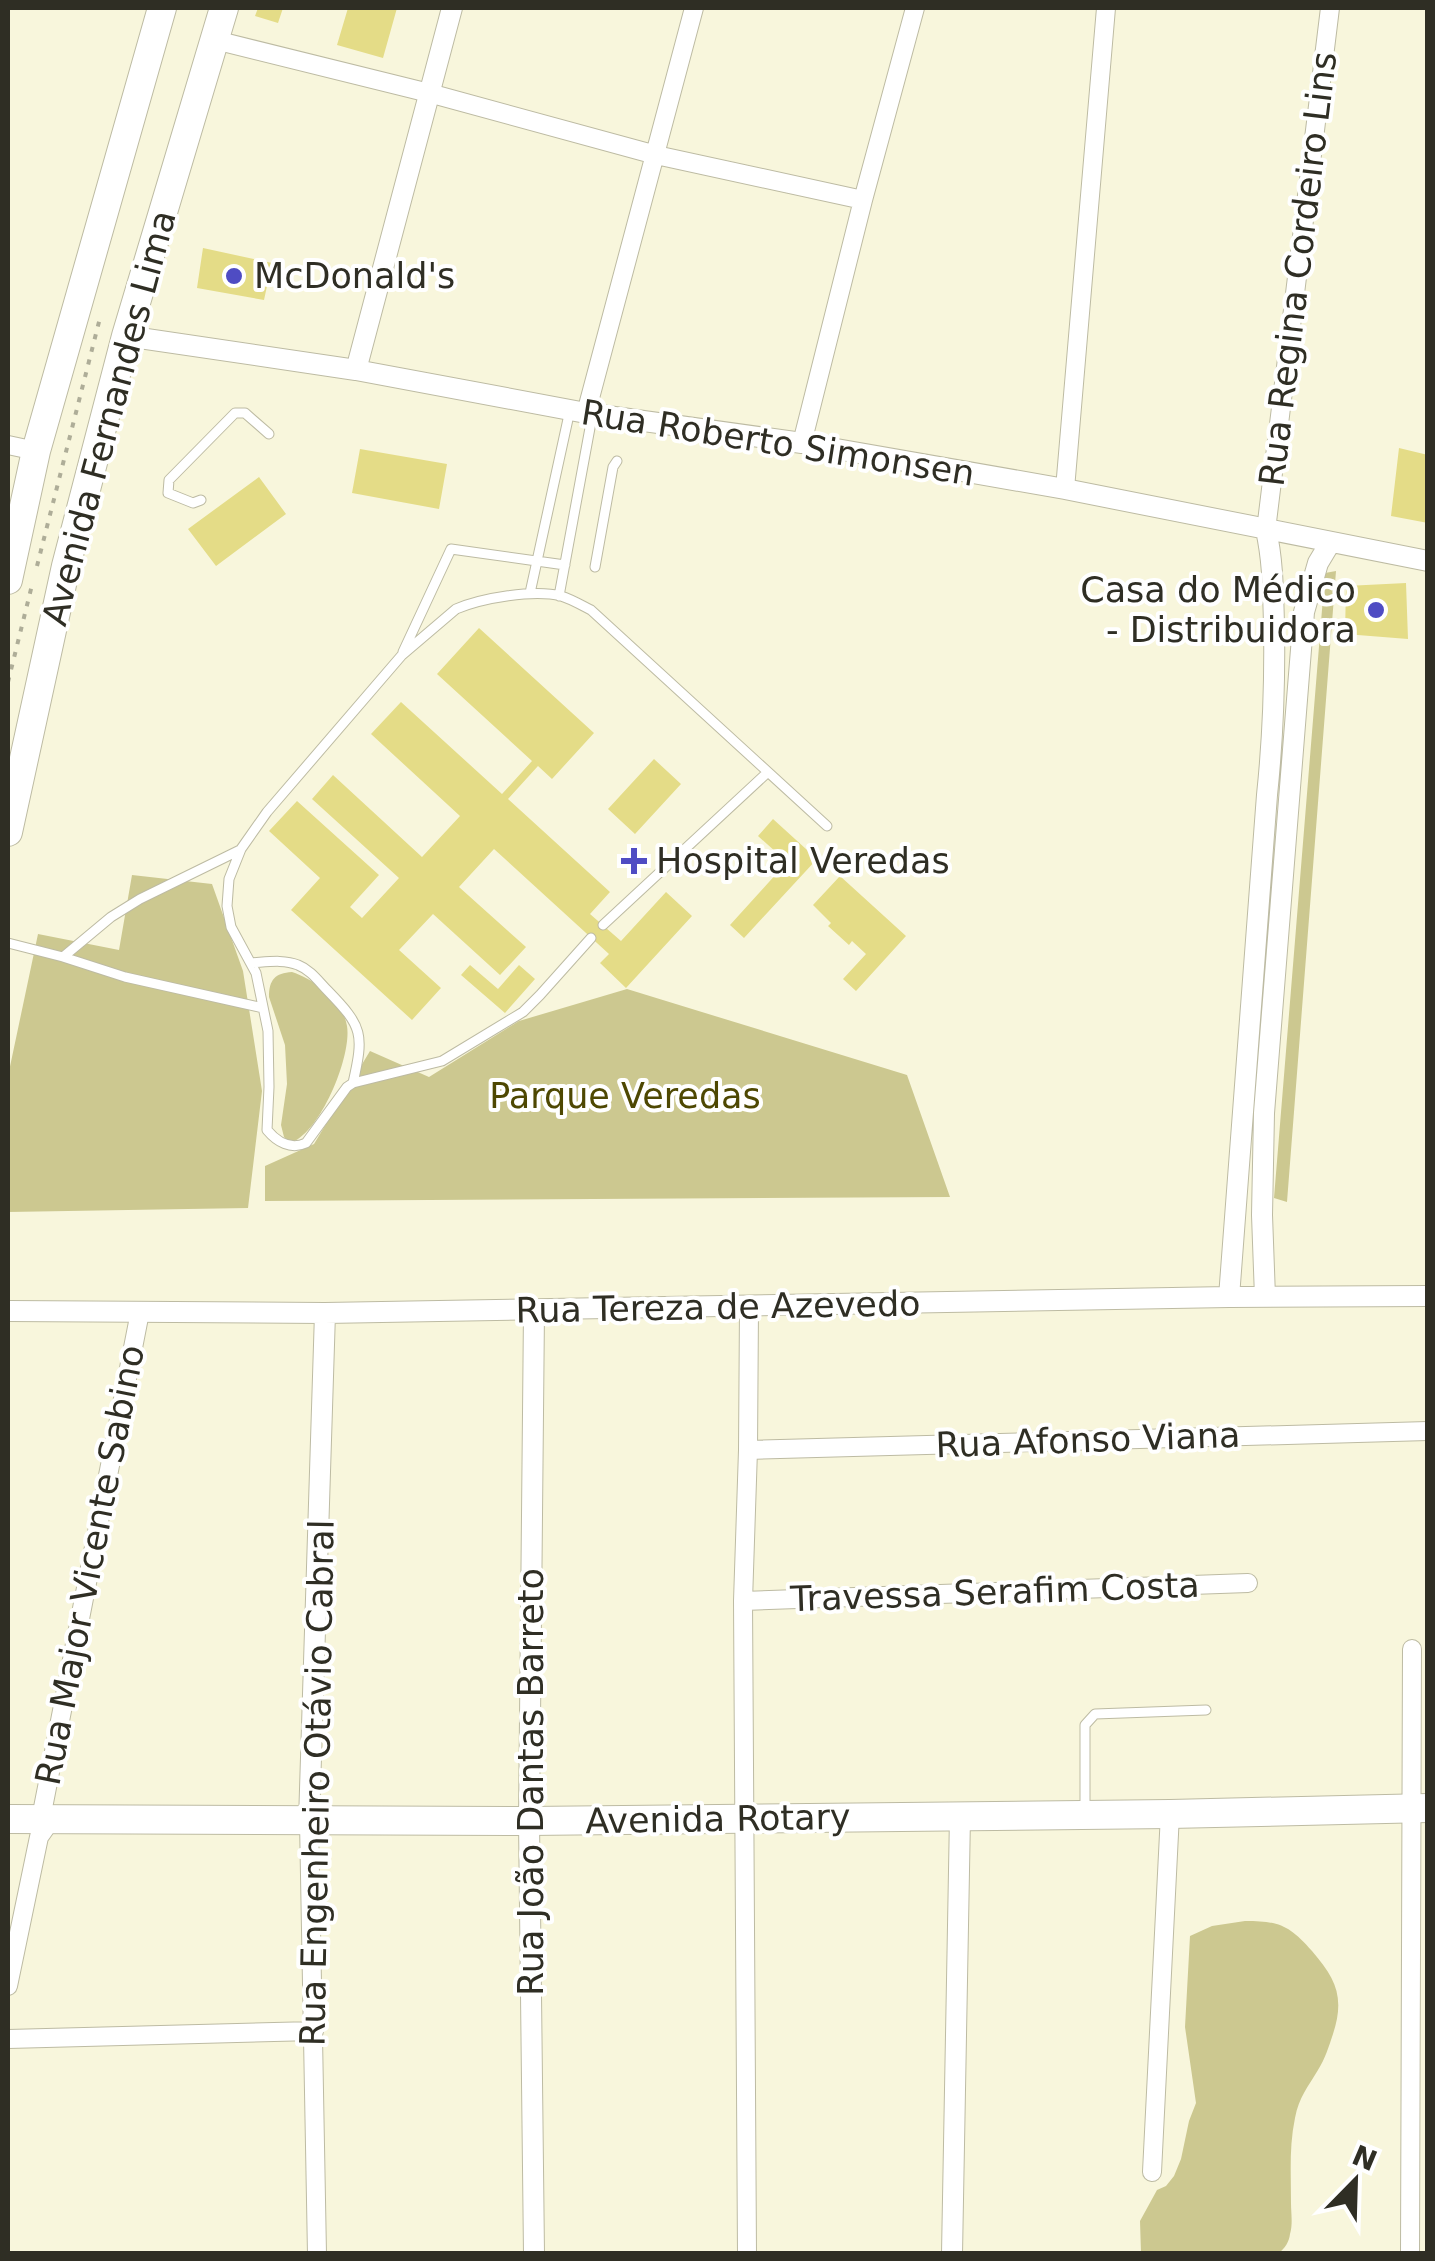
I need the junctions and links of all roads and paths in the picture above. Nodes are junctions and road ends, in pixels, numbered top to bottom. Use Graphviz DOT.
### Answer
graph roads {
  1 [pos="162,8"];
  2 [pos="224,8"];
  3 [pos="452,8"];
  4 [pos="694,8"];
  5 [pos="915,8"];
  6 [pos="1106,8"];
  7 [pos="1330,8"];
  8 [pos="215,40"];
  9 [pos="429,93"];
  10 [pos="656,154"];
  11 [pos="863,200"];
  12 [pos="104,303"];
  13 [pos="126,336"];
  14 [pos="356,370"];
  15 [pos="583,412"];
  16 [pos="269,434"];
  17 [pos="802,443"];
  18 [pos="8,445"];
  19 [pos="36,451"];
  20 [pos="617,460"];
  21 [pos="1066,489"];
  22 [pos="201,500"];
  23 [pos="1266,530"];
  24 [pos="1330,543"];
  25 [pos="1428,561"];
  26 [pos="536,562"];
  27 [pos="565,565"];
  28 [pos="595,567"];
  29 [pos="8,580"];
  30 [pos="530,593"];
  31 [pos="559,596"];
  32 [pos="402,655"];
  33 [pos="8,682"];
  34 [pos="768,772"];
  35 [pos="828,826"];
  36 [pos="8,832"];
  37 [pos="242,849"];
  38 [pos="602,925"];
  39 [pos="591,938"];
  40 [pos="8,943"];
  41 [pos="63,957"];
  42 [pos="251,963"];
  43 [pos="263,1008"];
  44 [pos="353,1083"];
  45 [pos="1428,1296"];
  46 [pos="1229,1297"];
  47 [pos="1266,1297"];
  48 [pos="749,1307"];
  49 [pos="8,1311"];
  50 [pos="534,1311"];
  51 [pos="140,1312"];
  52 [pos="325,1313"];
  53 [pos="1428,1431"];
  54 [pos="748,1450"];
  55 [pos="1248,1583"];
  56 [pos="743,1600"];
  57 [pos="1412,1648"];
  58 [pos="1206,1710"];
  59 [pos="1420,1807"];
  60 [pos="1170,1814"];
  61 [pos="1085,1815"];
  62 [pos="960,1816"];
  63 [pos="48,1818"];
  64 [pos="743,1818"];
  65 [pos="8,1820"];
  66 [pos="309,1821"];
  67 [pos="528,1821"];
  68 [pos="31,1866"];
  69 [pos="8,1986"];
  70 [pos="314,2031"];
  71 [pos="8,2039"];
  72 [pos="1152,2172"];
  73 [pos="316,2254"];
  74 [pos="534,2254"];
  75 [pos="747,2254"];
  76 [pos="952,2254"];
  77 [pos="1410,2254"];
  1 -- 19 [label="main road, Avenida Fernandes Lima"];
  2 -- 8 [label="main road, Avenida Fernandes Lima"];
  3 -- 9 [label="street"];
  4 -- 10 [label="street"];
  5 -- 11 [label="street"];
  6 -- 21 [label="street"];
  7 -- 23 [label="street, Rua Regina Cordeiro Lins"];
  8 -- 9 [label="street"];
  8 -- 13 [label="main road, Avenida Fernandes Lima"];
  9 -- 10 [label="street"];
  9 -- 14 [label="street"];
  10 -- 11 [label="street"];
  10 -- 15 [label="street"];
  11 -- 17 [label="street"];
  12 -- 33 [label="path"];
  13 -- 14 [label="street, Rua Roberto Simonsen"];
  13 -- 36 [label="main road, Avenida Fernandes Lima"];
  14 -- 15 [label="street, Rua Roberto Simonsen"];
  15 -- 17 [label="street, Rua Roberto Simonsen"];
  15 -- 26 [label="lane"];
  15 -- 27 [label="lane"];
  16 -- 22 [label="lane"];
  17 -- 21 [label="street, Rua Roberto Simonsen"];
  18 -- 19 [label="street"];
  19 -- 29 [label="main road, Avenida Fernandes Lima"];
  20 -- 28 [label="lane"];
  21 -- 23 [label="street, Rua Roberto Simonsen"];
  23 -- 24 [label="street, Rua Roberto Simonsen"];
  23 -- 46 [label="street"];
  24 -- 25 [label="street, Rua Roberto Simonsen"];
  24 -- 47 [label="street"];
  26 -- 27 [label="lane"];
  26 -- 30 [label="lane"];
  26 -- 32 [label="lane"];
  27 -- 31 [label="lane"];
  30 -- 31 [label="lane"];
  30 -- 32 [label="lane"];
  31 -- 34 [label="lane"];
  32 -- 37 [label="lane"];
  34 -- 35 [label="lane"];
  34 -- 38 [label="lane"];
  37 -- 41 [label="lane"];
  37 -- 42 [label="lane"];
  39 -- 44 [label="lane"];
  40 -- 41 [label="lane"];
  41 -- 43 [label="lane"];
  42 -- 43 [label="lane"];
  42 -- 44 [label="lane"];
  43 -- 44 [label="lane"];
  45 -- 47 [label="street, Rua Tereza de Azevedo"];
  46 -- 47 [label="street, Rua Tereza de Azevedo"];
  46 -- 48 [label="street, Rua Tereza de Azevedo"];
  48 -- 50 [label="street, Rua Tereza de Azevedo"];
  48 -- 54 [label="street"];
  49 -- 51 [label="street, Rua Tereza de Azevedo"];
  50 -- 52 [label="street, Rua Tereza de Azevedo"];
  50 -- 67 [label="street, Rua João Dantas Barreto"];
  51 -- 52 [label="street, Rua Tereza de Azevedo"];
  51 -- 63 [label="street, Rua Major Vicente Sabino"];
  52 -- 66 [label="street, Rua Engenheiro Otávio Cabral"];
  53 -- 54 [label="street, Rua Afonso Viana"];
  54 -- 56 [label="street"];
  55 -- 56 [label="street, Travessa Serafim Costa"];
  56 -- 64 [label="street"];
  57 -- 59 [label="street"];
  58 -- 61 [label="lane"];
  59 -- 60 [label="main road, Avenida Rotary"];
  59 -- 77 [label="street"];
  60 -- 61 [label="main road, Avenida Rotary"];
  60 -- 72 [label="street"];
  61 -- 62 [label="main road, Avenida Rotary"];
  62 -- 64 [label="main road, Avenida Rotary"];
  62 -- 76 [label="street"];
  63 -- 65 [label="main road, Avenida Rotary"];
  63 -- 66 [label="main road, Avenida Rotary"];
  63 -- 68 [label="street, Rua Major Vicente Sabino"];
  64 -- 67 [label="main road, Avenida Rotary"];
  64 -- 75 [label="street"];
  65 -- 68 [label="street, Rua Major Vicente Sabino"];
  66 -- 67 [label="main road, Avenida Rotary"];
  66 -- 70 [label="street, Rua Engenheiro Otávio Cabral"];
  67 -- 74 [label="street, Rua João Dantas Barreto"];
  68 -- 69 [label="street, Rua Major Vicente Sabino"];
  70 -- 71 [label="street"];
  70 -- 73 [label="street, Rua Engenheiro Otávio Cabral"];
}
